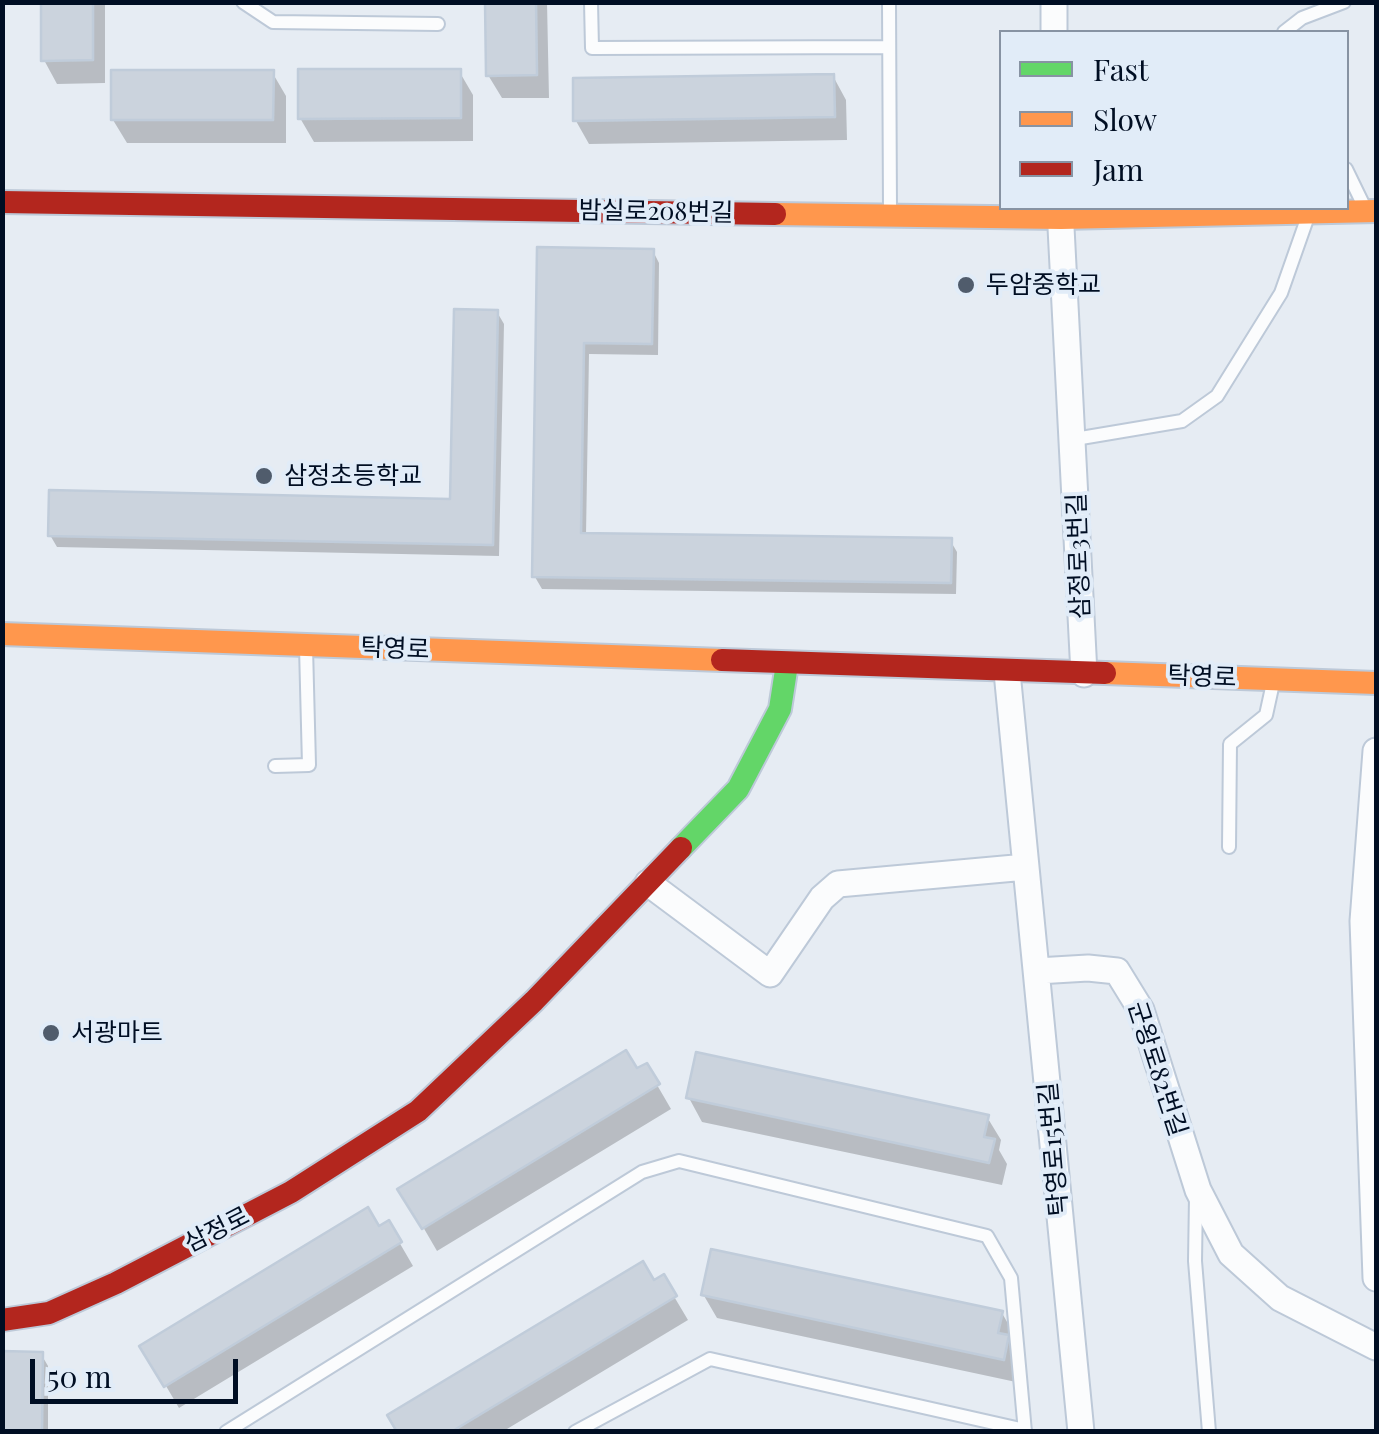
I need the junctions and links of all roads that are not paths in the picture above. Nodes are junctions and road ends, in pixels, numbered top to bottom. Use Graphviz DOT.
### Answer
graph roads {
  1 [pos="242,2"];
  2 [pos="591,2"];
  3 [pos="889,2"];
  4 [pos="1344,2"];
  5 [pos="1056,4"];
  6 [pos="438,24"];
  7 [pos="1054,30"];
  8 [pos="1287,30"];
  9 [pos="889,47"];
  10 [pos="1349,174"];
  11 [pos="2,202"];
  12 [pos="1371,211"];
  13 [pos="1309,212"];
  14 [pos="1060,213"];
  15 [pos="890,216"];
  16 [pos="1075,439"];
  17 [pos="2,634"];
  18 [pos="306,646"];
  19 [pos="788,664"];
  20 [pos="1007,672"];
  21 [pos="1084,674"];
  22 [pos="1274,679"];
  23 [pos="1376,682"];
  24 [pos="1376,751"];
  25 [pos="275,766"];
  26 [pos="1229,847"];
  27 [pos="1026,867"];
  28 [pos="648,883"];
  29 [pos="1037,971"];
  30 [pos="1375,1178"];
  31 [pos="1198,1190"];
  32 [pos="1376,1278"];
  33 [pos="2,1320"];
  34 [pos="1376,1346"];
  35 [pos="1025,1431"];
  36 [pos="226,1432"];
  37 [pos="575,1432"];
  38 [pos="1081,1432"];
  39 [pos="1209,1432"];
  1 -- 6 [label="lane"];
  2 -- 9 [label="lane"];
  3 -- 9 [label="lane"];
  4 -- 8 [label="lane"];
  5 -- 7 [label="street"];
  9 -- 15 [label="lane"];
  10 -- 12 [label="lane, 밤실로208번길"];
  11 -- 15 [label="street, 밤실로208번길"];
  12 -- 13 [label="street, 밤실로208번길"];
  13 -- 14 [label="street, 밤실로208번길"];
  13 -- 16 [label="lane"];
  14 -- 15 [label="street, 밤실로208번길"];
  14 -- 16 [label="street, 삼정로3번길"];
  16 -- 21 [label="street, 삼정로3번길"];
  17 -- 18 [label="street, 탁영로"];
  18 -- 19 [label="street, 탁영로"];
  18 -- 25 [label="lane"];
  19 -- 20 [label="street, 탁영로"];
  19 -- 28 [label="street"];
  20 -- 21 [label="street, 탁영로"];
  20 -- 27 [label="street, 탁영로15번길"];
  21 -- 22 [label="street, 탁영로"];
  22 -- 23 [label="street, 탁영로"];
  22 -- 26 [label="lane"];
  24 -- 30 [label="street"];
  27 -- 28 [label="street"];
  27 -- 29 [label="street, 탁영로15번길"];
  28 -- 33 [label="street, 삼정로"];
  29 -- 31 [label="street, 군왕로82번길"];
  29 -- 38 [label="street, 탁영로15번길"];
  30 -- 32 [label="street"];
  31 -- 34 [label="street, 군왕로82번길"];
  31 -- 39 [label="lane, 군왕로82번길"];
  35 -- 36 [label="lane"];
  35 -- 37 [label="lane"];
}
